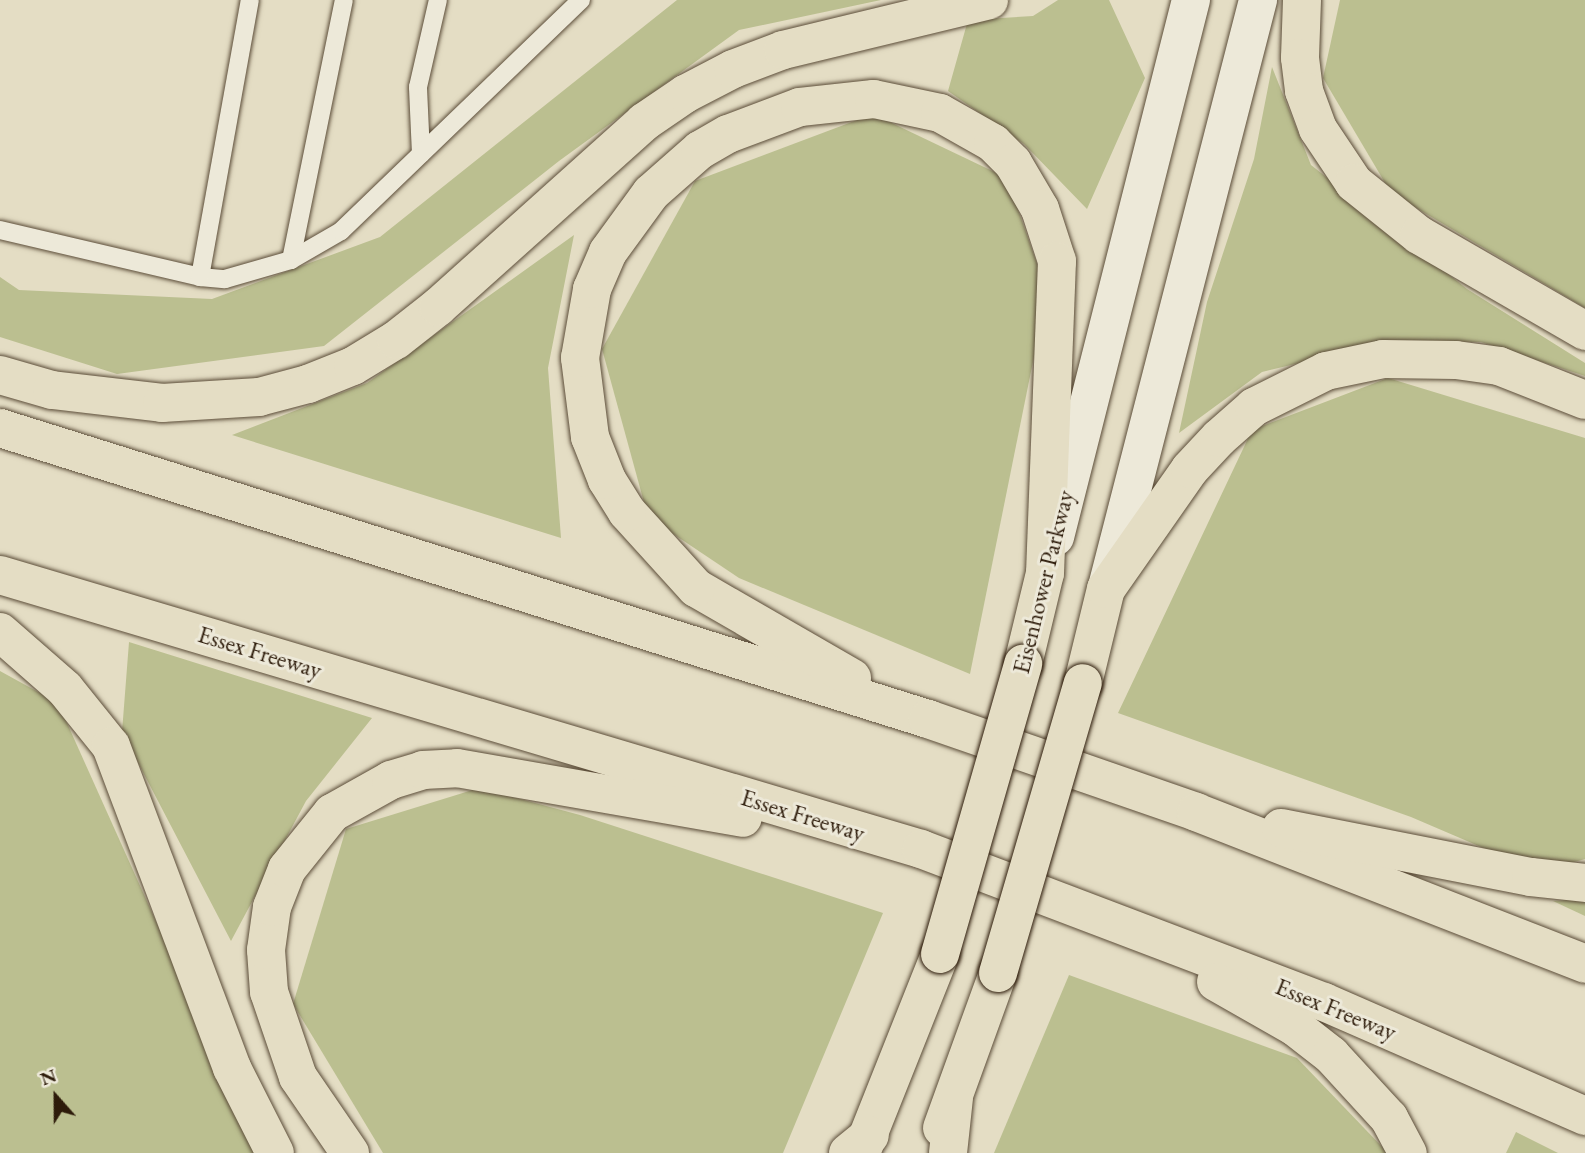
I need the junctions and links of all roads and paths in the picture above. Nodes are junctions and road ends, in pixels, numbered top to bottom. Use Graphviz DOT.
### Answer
graph roads {
  1 [pos="250,0"];
  2 [pos="344,0"];
  3 [pos="438,0"];
  4 [pos="989,0"];
  5 [pos="1191,0"];
  6 [pos="1258,0"];
  7 [pos="1302,0"];
  8 [pos="579,1"];
  9 [pos="421,154"];
  10 [pos="0,230"];
  11 [pos="291,260"];
  12 [pos="200,277"];
  13 [pos="1585,331"];
  14 [pos="0,375"];
  15 [pos="1585,400"];
  16 [pos="0,428"];
  17 [pos="1045,573"];
  18 [pos="0,575"];
  19 [pos="1106,589"];
  20 [pos="0,632"];
  21 [pos="928,719"];
  22 [pos="1196,812"];
  23 [pos="921,849"];
  24 [pos="1585,883"];
  25 [pos="1113,925"];
  26 [pos="1585,964"];
  27 [pos="954,1098"];
  28 [pos="1585,1116"];
  29 [pos="860,1147"];
  30 [pos="275,1153"];
  31 [pos="350,1153"];
  32 [pos="932,1153"];
  33 [pos="948,1153"];
  34 [pos="1408,1153"];
  1 -- 12 [label="lane"];
  2 -- 11 [label="lane"];
  3 -- 9 [label="lane"];
  4 -- 14 [label="main road"];
  5 -- 17 [label="street, Eisenhower Parkway"];
  6 -- 19 [label="street"];
  7 -- 13 [label="main road"];
  8 -- 9 [label="lane"];
  9 -- 11 [label="lane"];
  10 -- 12 [label="lane"];
  11 -- 12 [label="lane"];
  15 -- 19 [label="main road"];
  16 -- 21 [label="main road"];
  17 -- 21 [label="main road"];
  17 -- 29 [label="main road, Eisenhower Parkway, bridge"];
  18 -- 23 [label="main road, Essex Freeway"];
  19 -- 27 [label="main road, bridge"];
  20 -- 30 [label="main road"];
  21 -- 22 [label="main road"];
  22 -- 24 [label="main road"];
  22 -- 26 [label="main road"];
  23 -- 25 [label="main road, Essex Freeway"];
  23 -- 31 [label="main road"];
  25 -- 28 [label="main road, Essex Freeway"];
  25 -- 34 [label="main road"];
  27 -- 32 [label="main road"];
  27 -- 33 [label="main road"];
}
